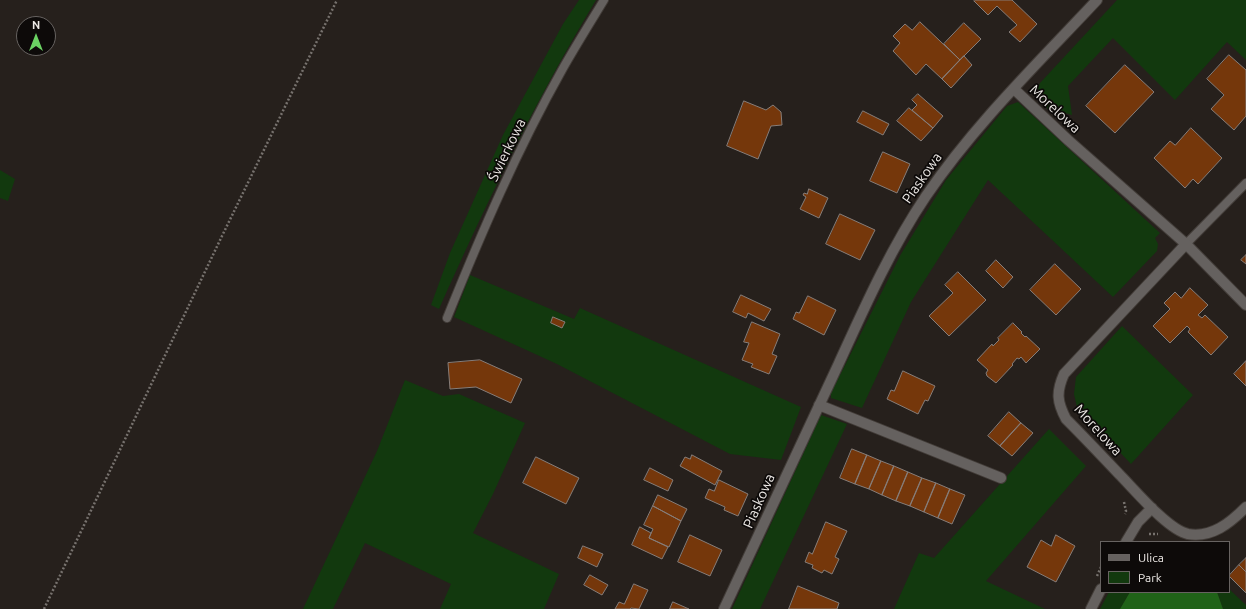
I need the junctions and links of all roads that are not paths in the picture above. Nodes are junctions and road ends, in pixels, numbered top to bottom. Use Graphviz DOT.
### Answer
graph roads {
  1 [pos="604,0"];
  2 [pos="1097,0"];
  3 [pos="1014,89"];
  4 [pos="1246,183"];
  5 [pos="1186,244"];
  6 [pos="1246,305"];
  7 [pos="447,318"];
  8 [pos="819,405"];
  9 [pos="1001,478"];
  10 [pos="1246,507"];
  11 [pos="1152,508"];
  12 [pos="1127,541"];
  13 [pos="1100,592"];
  14 [pos="724,609"];
  15 [pos="1091,609"];
  1 -- 7 [label="lane, Świerkowa"];
  2 -- 3 [label="street, Piaskowa"];
  3 -- 5 [label="street, Morelowa"];
  3 -- 8 [label="street, Piaskowa"];
  4 -- 5 [label="lane"];
  5 -- 6 [label="street, Morelowa"];
  5 -- 11 [label="street, Morelowa"];
  8 -- 9 [label="street"];
  8 -- 14 [label="street, Piaskowa"];
  10 -- 11 [label="street, Morelowa"];
  11 -- 12 [label="street"];
  13 -- 15 [label="street"];
}
